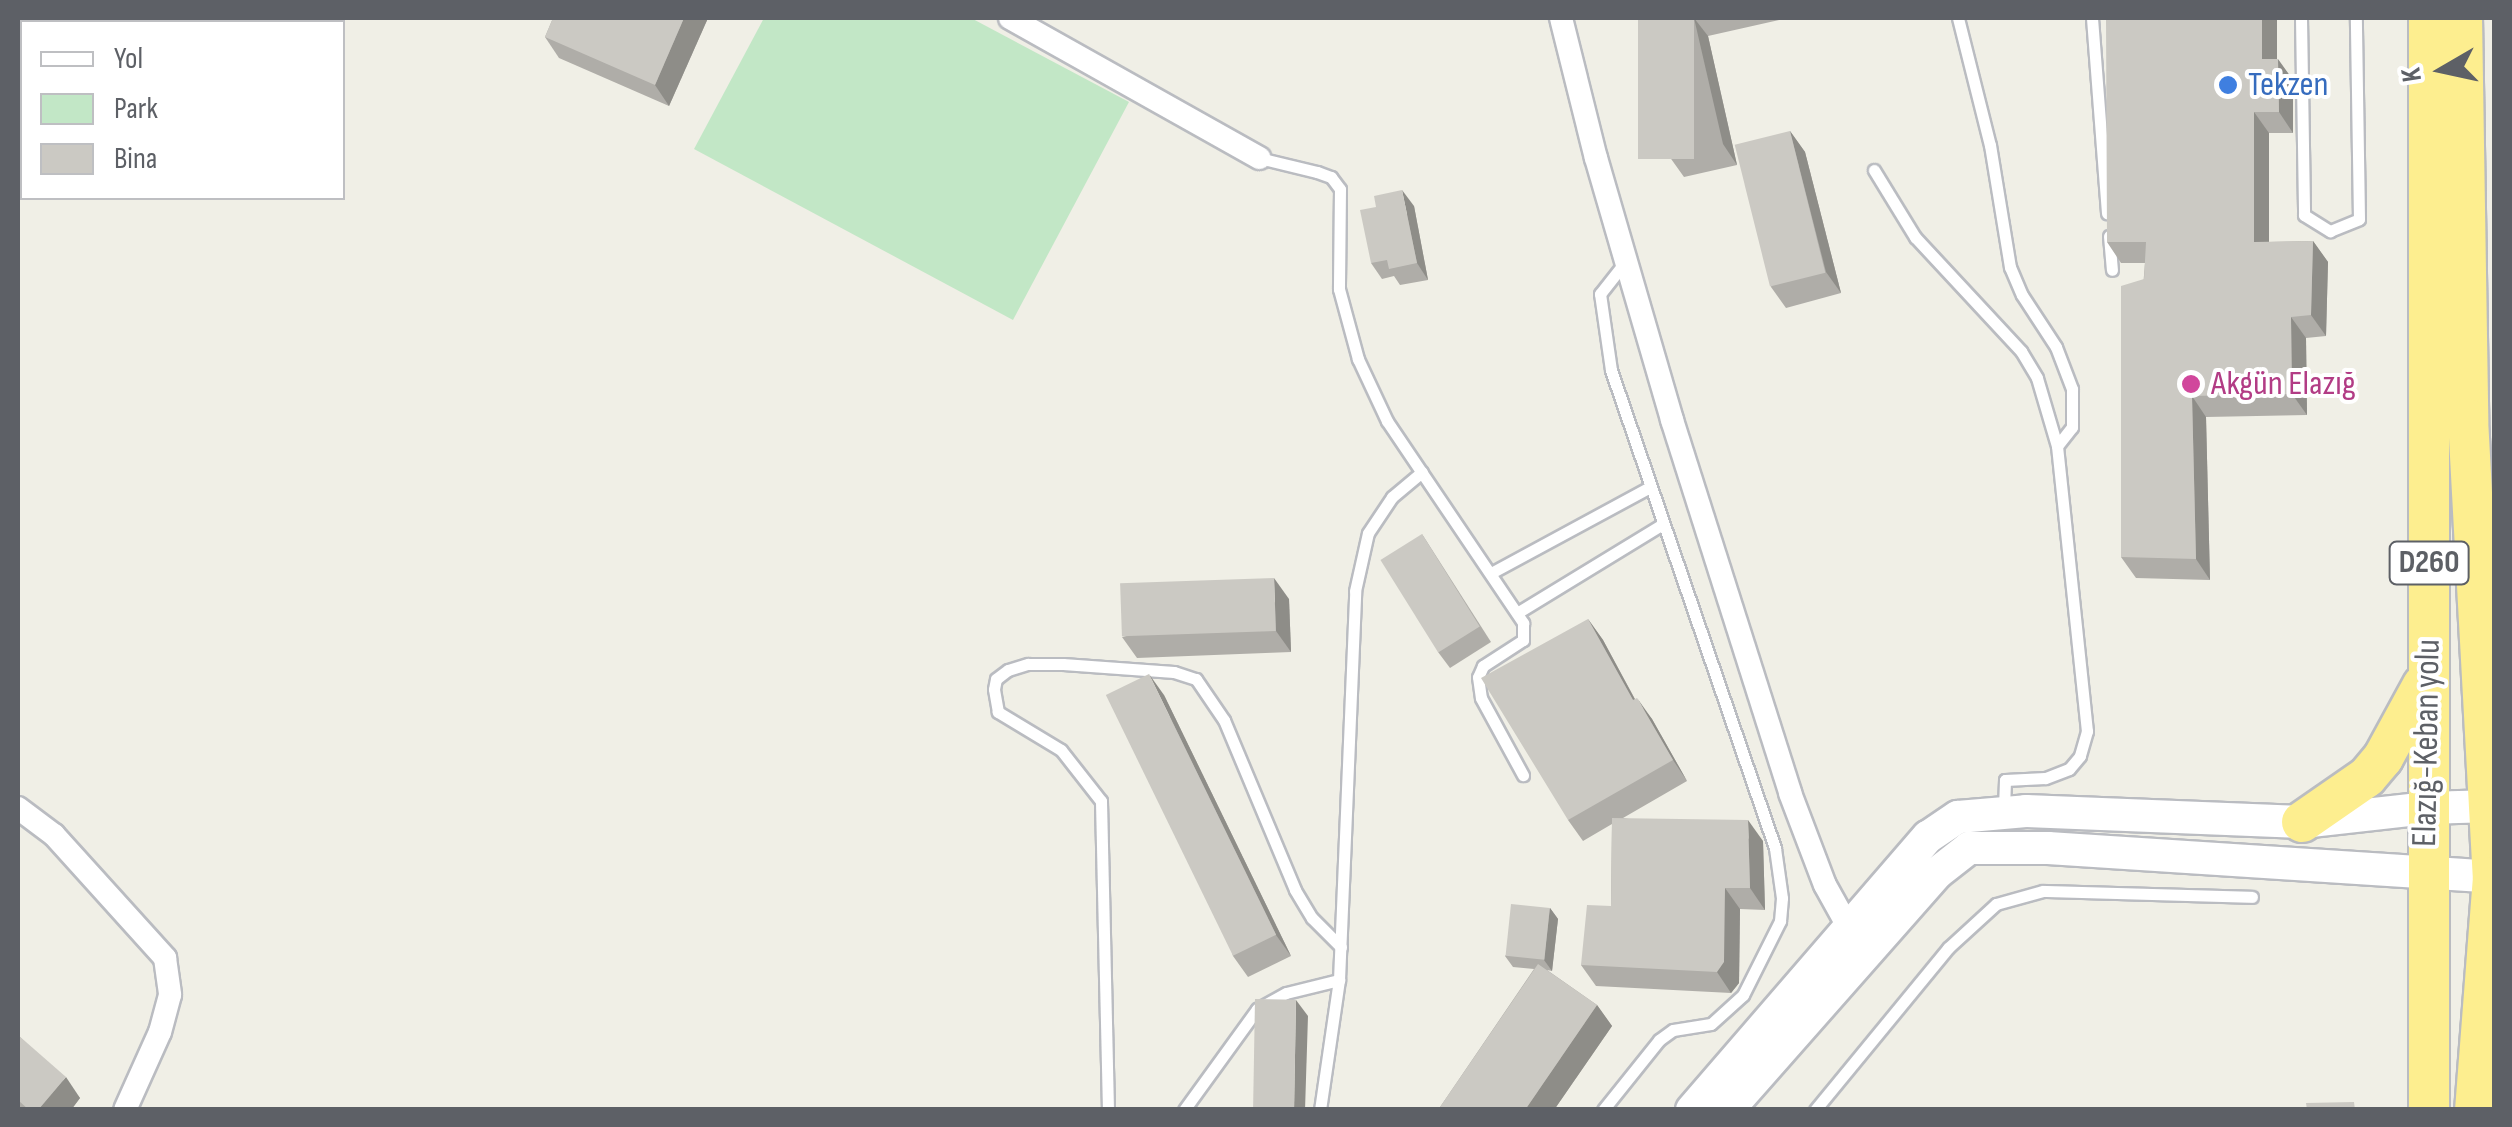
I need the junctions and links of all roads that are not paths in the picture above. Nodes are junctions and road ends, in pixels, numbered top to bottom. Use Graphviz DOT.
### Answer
graph roads {
  1 [pos="1010,18"];
  2 [pos="1561,18"];
  3 [pos="1578,18"];
  4 [pos="1958,18"];
  5 [pos="2092,18"];
  6 [pos="2301,18"];
  7 [pos="2356,18"];
  8 [pos="2429,18"];
  9 [pos="2462,18"];
  10 [pos="1570,48"];
  11 [pos="1258,158"];
  12 [pos="1874,170"];
  13 [pos="1626,261"];
  14 [pos="2112,270"];
  15 [pos="2057,446"];
  16 [pos="1422,472"];
  17 [pos="1650,487"];
  18 [pos="1663,524"];
  19 [pos="1491,573"];
  20 [pos="1516,613"];
  21 [pos="2428,677"];
  22 [pos="2489,706"];
  23 [pos="1522,775"];
  24 [pos="2492,806"];
  25 [pos="18,808"];
  26 [pos="2426,808"];
  27 [pos="2004,811"];
  28 [pos="2302,822"];
  29 [pos="2009,847"];
  30 [pos="2426,873"];
  31 [pos="2494,877"];
  32 [pos="2252,897"];
  33 [pos="1850,930"];
  34 [pos="1340,947"];
  35 [pos="1339,980"];
  36 [pos="2488,1018"];
  37 [pos="125,1110"];
  38 [pos="1108,1110"];
  39 [pos="1184,1110"];
  40 [pos="1320,1110"];
  41 [pos="1603,1110"];
  42 [pos="1692,1110"];
  43 [pos="1728,1110"];
  44 [pos="1815,1110"];
  45 [pos="2429,1110"];
  46 [pos="2475,1110"];
  1 -- 11 [label="street"];
  2 -- 10 [label="street"];
  3 -- 10 [label="street"];
  4 -- 15 [label="lane"];
  5 -- 14 [label="lane"];
  6 -- 7 [label="lane"];
  8 -- 21 [label="highway, Elazığ-Keban yolu / D260"];
  9 -- 22 [label="highway, Elazığ-Keban yolu / D260"];
  10 -- 13 [label="street"];
  11 -- 16 [label="lane"];
  12 -- 15 [label="lane"];
  13 -- 17 [label="lane"];
  13 -- 33 [label="street"];
  15 -- 27 [label="lane"];
  16 -- 19 [label="lane"];
  16 -- 34 [label="lane"];
  17 -- 18 [label="lane"];
  17 -- 19 [label="lane"];
  18 -- 20 [label="lane"];
  18 -- 41 [label="lane"];
  19 -- 20 [label="lane"];
  20 -- 23 [label="lane"];
  21 -- 26 [label="highway, Elazığ-Keban yolu / D260"];
  21 -- 28 [label="highway"];
  22 -- 24 [label="highway, Elazığ-Keban yolu / D260"];
  24 -- 26 [label="main road"];
  24 -- 31 [label="highway, Elazığ-Keban yolu / D260"];
  25 -- 37 [label="street"];
  26 -- 28 [label="main road"];
  26 -- 30 [label="highway, Elazığ-Keban yolu / D260"];
  27 -- 28 [label="main road"];
  27 -- 29 [label="lane"];
  27 -- 33 [label="main road"];
  29 -- 30 [label="main road"];
  29 -- 43 [label="main road"];
  30 -- 31 [label="main road"];
  30 -- 45 [label="highway, Elazığ-Keban yolu / D260"];
  31 -- 36 [label="highway, Elazığ-Keban yolu / D260"];
  32 -- 44 [label="lane"];
  33 -- 42 [label="main road"];
  34 -- 35 [label="lane"];
  34 -- 38 [label="lane"];
  35 -- 39 [label="lane"];
  35 -- 40 [label="lane"];
  36 -- 46 [label="highway, Elazığ-Keban yolu / D260"];
}
